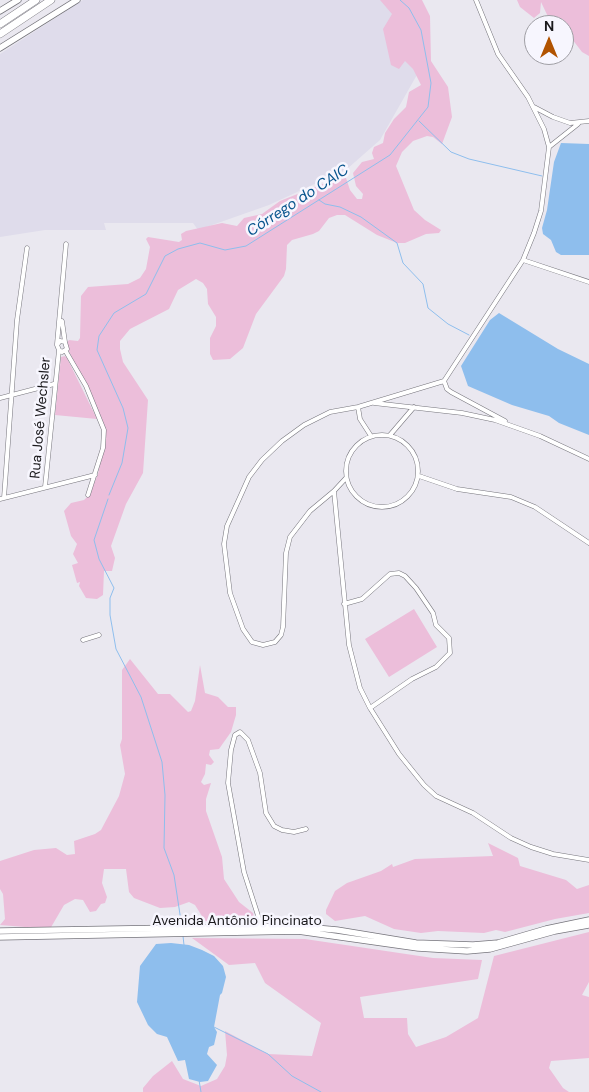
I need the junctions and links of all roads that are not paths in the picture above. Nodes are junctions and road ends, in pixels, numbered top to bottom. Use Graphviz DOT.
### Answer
graph roads {
  1 [pos="18,0"];
  2 [pos="36,0"];
  3 [pos="51,0"];
  4 [pos="77,0"];
  5 [pos="476,0"];
  6 [pos="0,11"];
  7 [pos="0,24"];
  8 [pos="0,34"];
  9 [pos="0,48"];
  10 [pos="532,106"];
  11 [pos="589,121"];
  12 [pos="580,123"];
  13 [pos="550,147"];
  14 [pos="66,244"];
  15 [pos="27,248"];
  16 [pos="523,260"];
  17 [pos="589,282"];
  18 [pos="61,316"];
  19 [pos="65,342"];
  20 [pos="57,344"];
  21 [pos="59,350"];
  22 [pos="66,350"];
  23 [pos="444,381"];
  24 [pos="54,384"];
  25 [pos="12,395"];
  26 [pos="0,398"];
  27 [pos="372,402"];
  28 [pos="358,407"];
  29 [pos="414,407"];
  30 [pos="517,427"];
  31 [pos="371,436"];
  32 [pos="390,436"];
  33 [pos="589,459"];
  34 [pos="95,475"];
  35 [pos="419,476"];
  36 [pos="346,478"];
  37 [pos="45,487"];
  38 [pos="334,491"];
  39 [pos="88,495"];
  40 [pos="2,498"];
  41 [pos="589,543"];
  42 [pos="344,604"];
  43 [pos="100,635"];
  44 [pos="82,640"];
  45 [pos="370,708"];
  46 [pos="306,829"];
  47 [pos="589,860"];
  48 [pos="589,920"];
  49 [pos="261,925"];
  50 [pos="589,925"];
  51 [pos="0,931"];
  52 [pos="0,937"];
  1 -- 6 [label="main road"];
  2 -- 7 [label="highway"];
  3 -- 8 [label="highway"];
  4 -- 9 [label="main road"];
  5 -- 10 [label="street"];
  10 -- 12 [label="street"];
  10 -- 13 [label="street"];
  11 -- 12 [label="street"];
  12 -- 13 [label="street"];
  13 -- 16 [label="street"];
  14 -- 18 [label="street, Rua José Wechsler"];
  15 -- 25 [label="street"];
  16 -- 17 [label="street"];
  16 -- 23 [label="street"];
  18 -- 19 [label="street, Rua José Wechsler"];
  18 -- 20 [label="street, Rua José Wechsler"];
  19 -- 20 [label="street"];
  19 -- 22 [label="street"];
  20 -- 21 [label="street"];
  21 -- 22 [label="street"];
  21 -- 24 [label="street, Rua José Wechsler"];
  22 -- 34 [label="street"];
  23 -- 27 [label="street"];
  23 -- 30 [label="street"];
  24 -- 25 [label="street"];
  24 -- 37 [label="street, Rua José Wechsler"];
  25 -- 26 [label="street"];
  25 -- 40 [label="street"];
  27 -- 28 [label="street"];
  27 -- 29 [label="street"];
  28 -- 31 [label="street"];
  28 -- 38 [label="street"];
  29 -- 30 [label="street"];
  29 -- 32 [label="street"];
  30 -- 33 [label="street"];
  31 -- 32 [label="street"];
  31 -- 36 [label="street"];
  32 -- 35 [label="street"];
  34 -- 37 [label="street"];
  34 -- 39 [label="street"];
  35 -- 36 [label="street"];
  35 -- 41 [label="street"];
  36 -- 38 [label="street"];
  37 -- 40 [label="street"];
  38 -- 42 [label="street"];
  42 -- 45 [label="street"];
  42 -- 45 [label="street"];
  43 -- 44 [label="street"];
  45 -- 47 [label="street"];
  46 -- 49 [label="street"];
  48 -- 49 [label="main road, Avenida Antônio Pincinato"];
  49 -- 51 [label="main road, Avenida Antônio Pincinato"];
  50 -- 52 [label="main road, Avenida Antônio Pincinato"];
}
